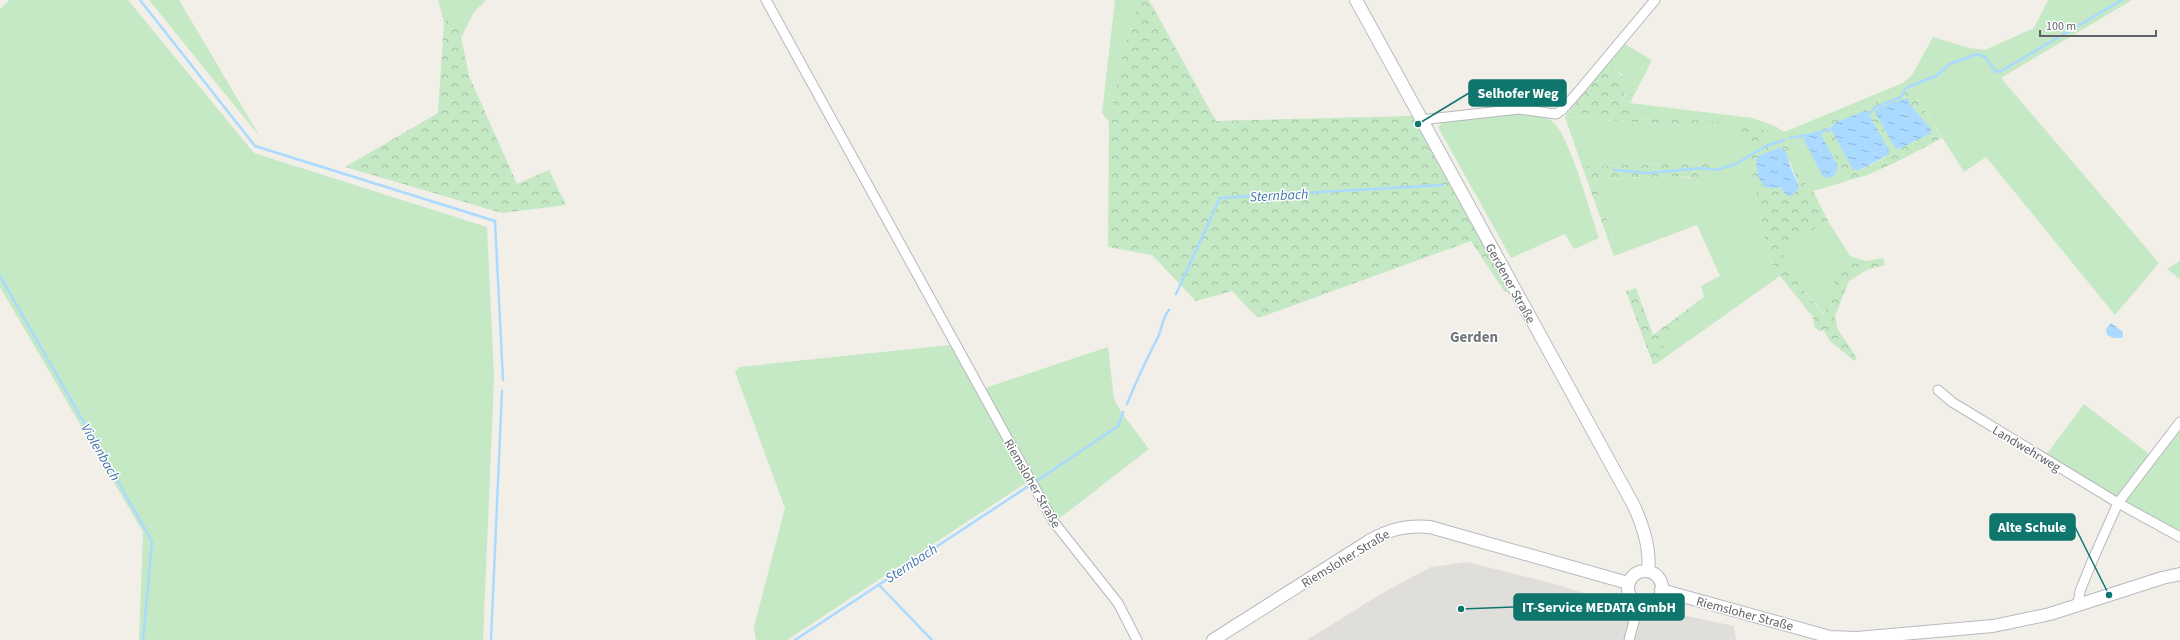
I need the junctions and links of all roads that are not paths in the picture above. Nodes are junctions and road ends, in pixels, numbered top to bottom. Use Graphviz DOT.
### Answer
graph roads {
  1 [pos="766,0"];
  2 [pos="1356,0"];
  3 [pos="1655,0"];
  4 [pos="1422,122"];
  5 [pos="1938,390"];
  6 [pos="2180,422"];
  7 [pos="2118,503"];
  8 [pos="2180,537"];
  9 [pos="1648,571"];
  10 [pos="2180,574"];
  11 [pos="1628,583"];
  12 [pos="1661,590"];
  13 [pos="1639,603"];
  14 [pos="2078,605"];
  15 [pos="1137,640"];
  16 [pos="1213,640"];
  17 [pos="1630,640"];
  1 -- 15 [label="street, Riemsloher Straße"];
  2 -- 4 [label="main road, Gerdener Straße"];
  3 -- 4 [label="street"];
  4 -- 9 [label="main road, Gerdener Straße"];
  5 -- 7 [label="street, Landwehrweg"];
  6 -- 7 [label="street"];
  7 -- 8 [label="street, Landwehrweg"];
  7 -- 14 [label="street"];
  9 -- 11 [label="main road"];
  9 -- 12 [label="main road"];
  10 -- 14 [label="main road, Riemsloher Straße"];
  11 -- 13 [label="main road"];
  11 -- 16 [label="main road, Riemsloher Straße"];
  12 -- 13 [label="main road"];
  12 -- 14 [label="main road, Riemsloher Straße"];
  13 -- 17 [label="street"];
}
